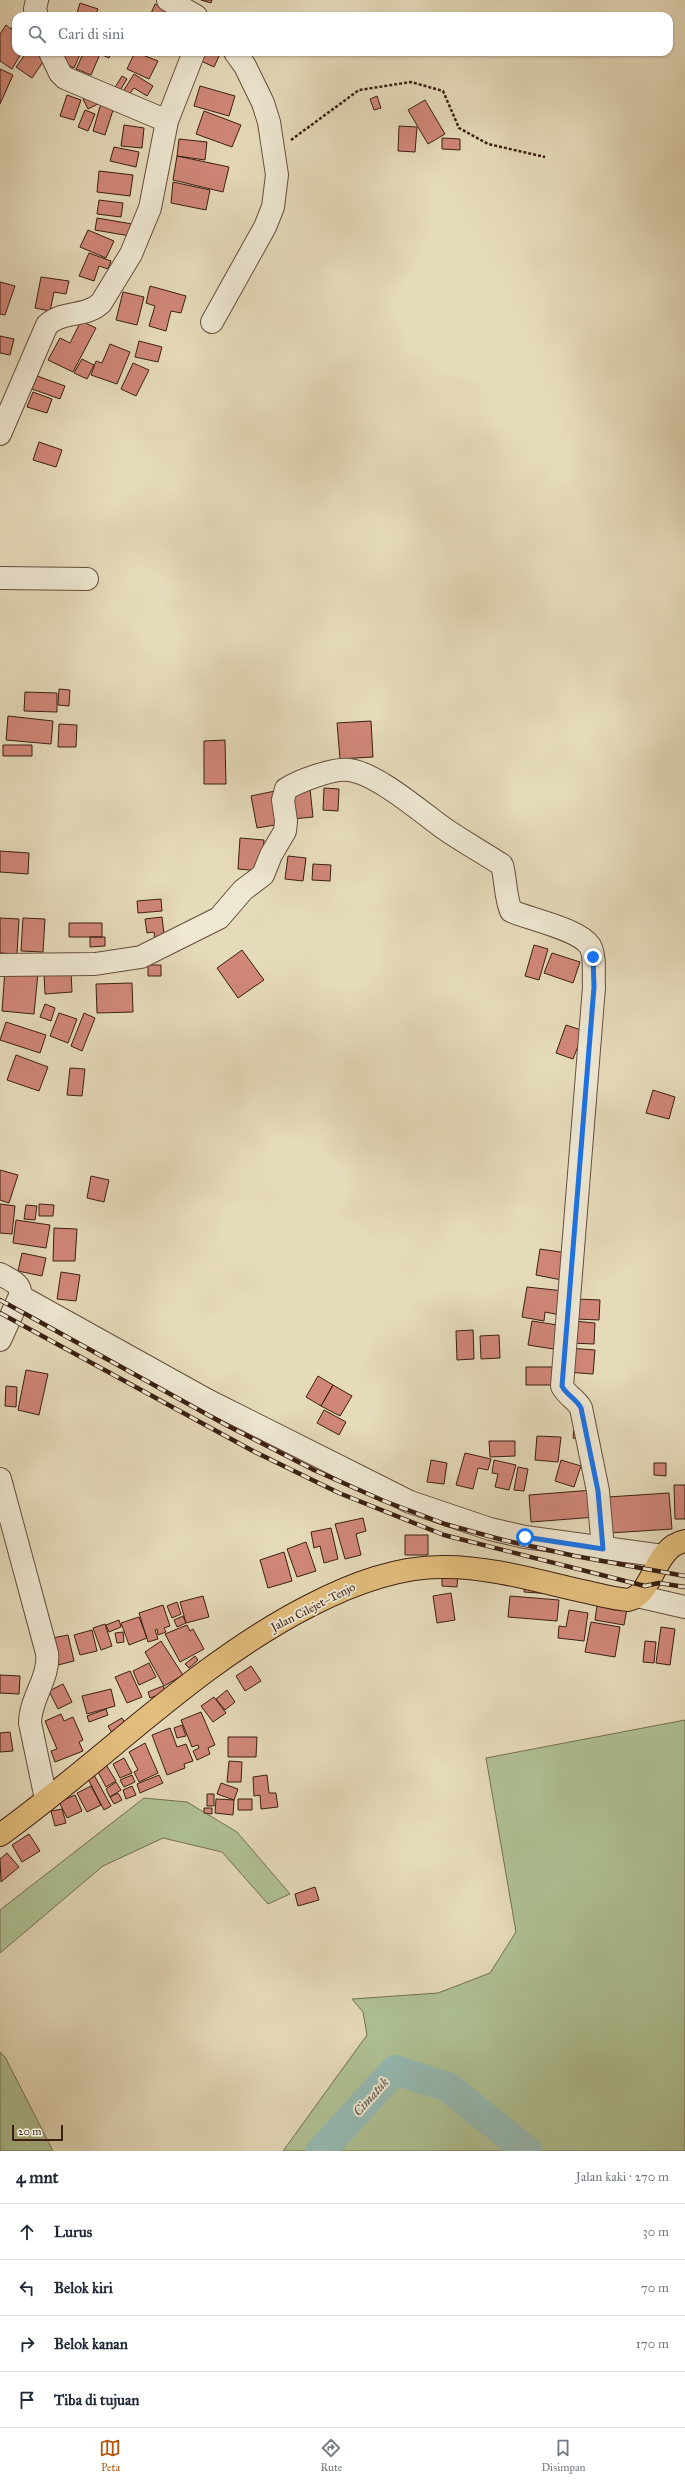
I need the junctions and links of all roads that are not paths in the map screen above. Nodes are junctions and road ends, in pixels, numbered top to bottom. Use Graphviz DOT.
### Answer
graph roads {
  1 [pos="37,0"];
  2 [pos="168,0"];
  3 [pos="36,12"];
  4 [pos="189,12"];
  5 [pos="52,56"];
  6 [pos="192,56"];
  7 [pos="238,56"];
  8 [pos="167,121"];
  9 [pos="212,322"];
  10 [pos="0,434"];
  11 [pos="0,578"];
  12 [pos="87,579"];
  13 [pos="0,964"];
  14 [pos="0,1274"];
  15 [pos="20,1296"];
  16 [pos="0,1340"];
  17 [pos="0,1479"];
  18 [pos="685,1541"];
  19 [pos="603,1549"];
  20 [pos="663,1556"];
  21 [pos="637,1596"];
  22 [pos="685,1607"];
  23 [pos="46,1799"];
  24 [pos="0,1835"];
  1 -- 3 [label="street"];
  2 -- 4 [label="street"];
  5 -- 8 [label="street"];
  6 -- 8 [label="street"];
  7 -- 9 [label="street"];
  8 -- 10 [label="street"];
  11 -- 12 [label="street"];
  13 -- 19 [label="street"];
  14 -- 15 [label="street"];
  15 -- 16 [label="street"];
  15 -- 19 [label="street"];
  17 -- 23 [label="street"];
  18 -- 20 [label="main road"];
  19 -- 20 [label="street"];
  20 -- 21 [label="main road"];
  21 -- 22 [label="street"];
  21 -- 23 [label="main road, Jalan Cilejet–Tenjo"];
  23 -- 24 [label="main road, Jalan Cilejet–Tenjo"];
}
